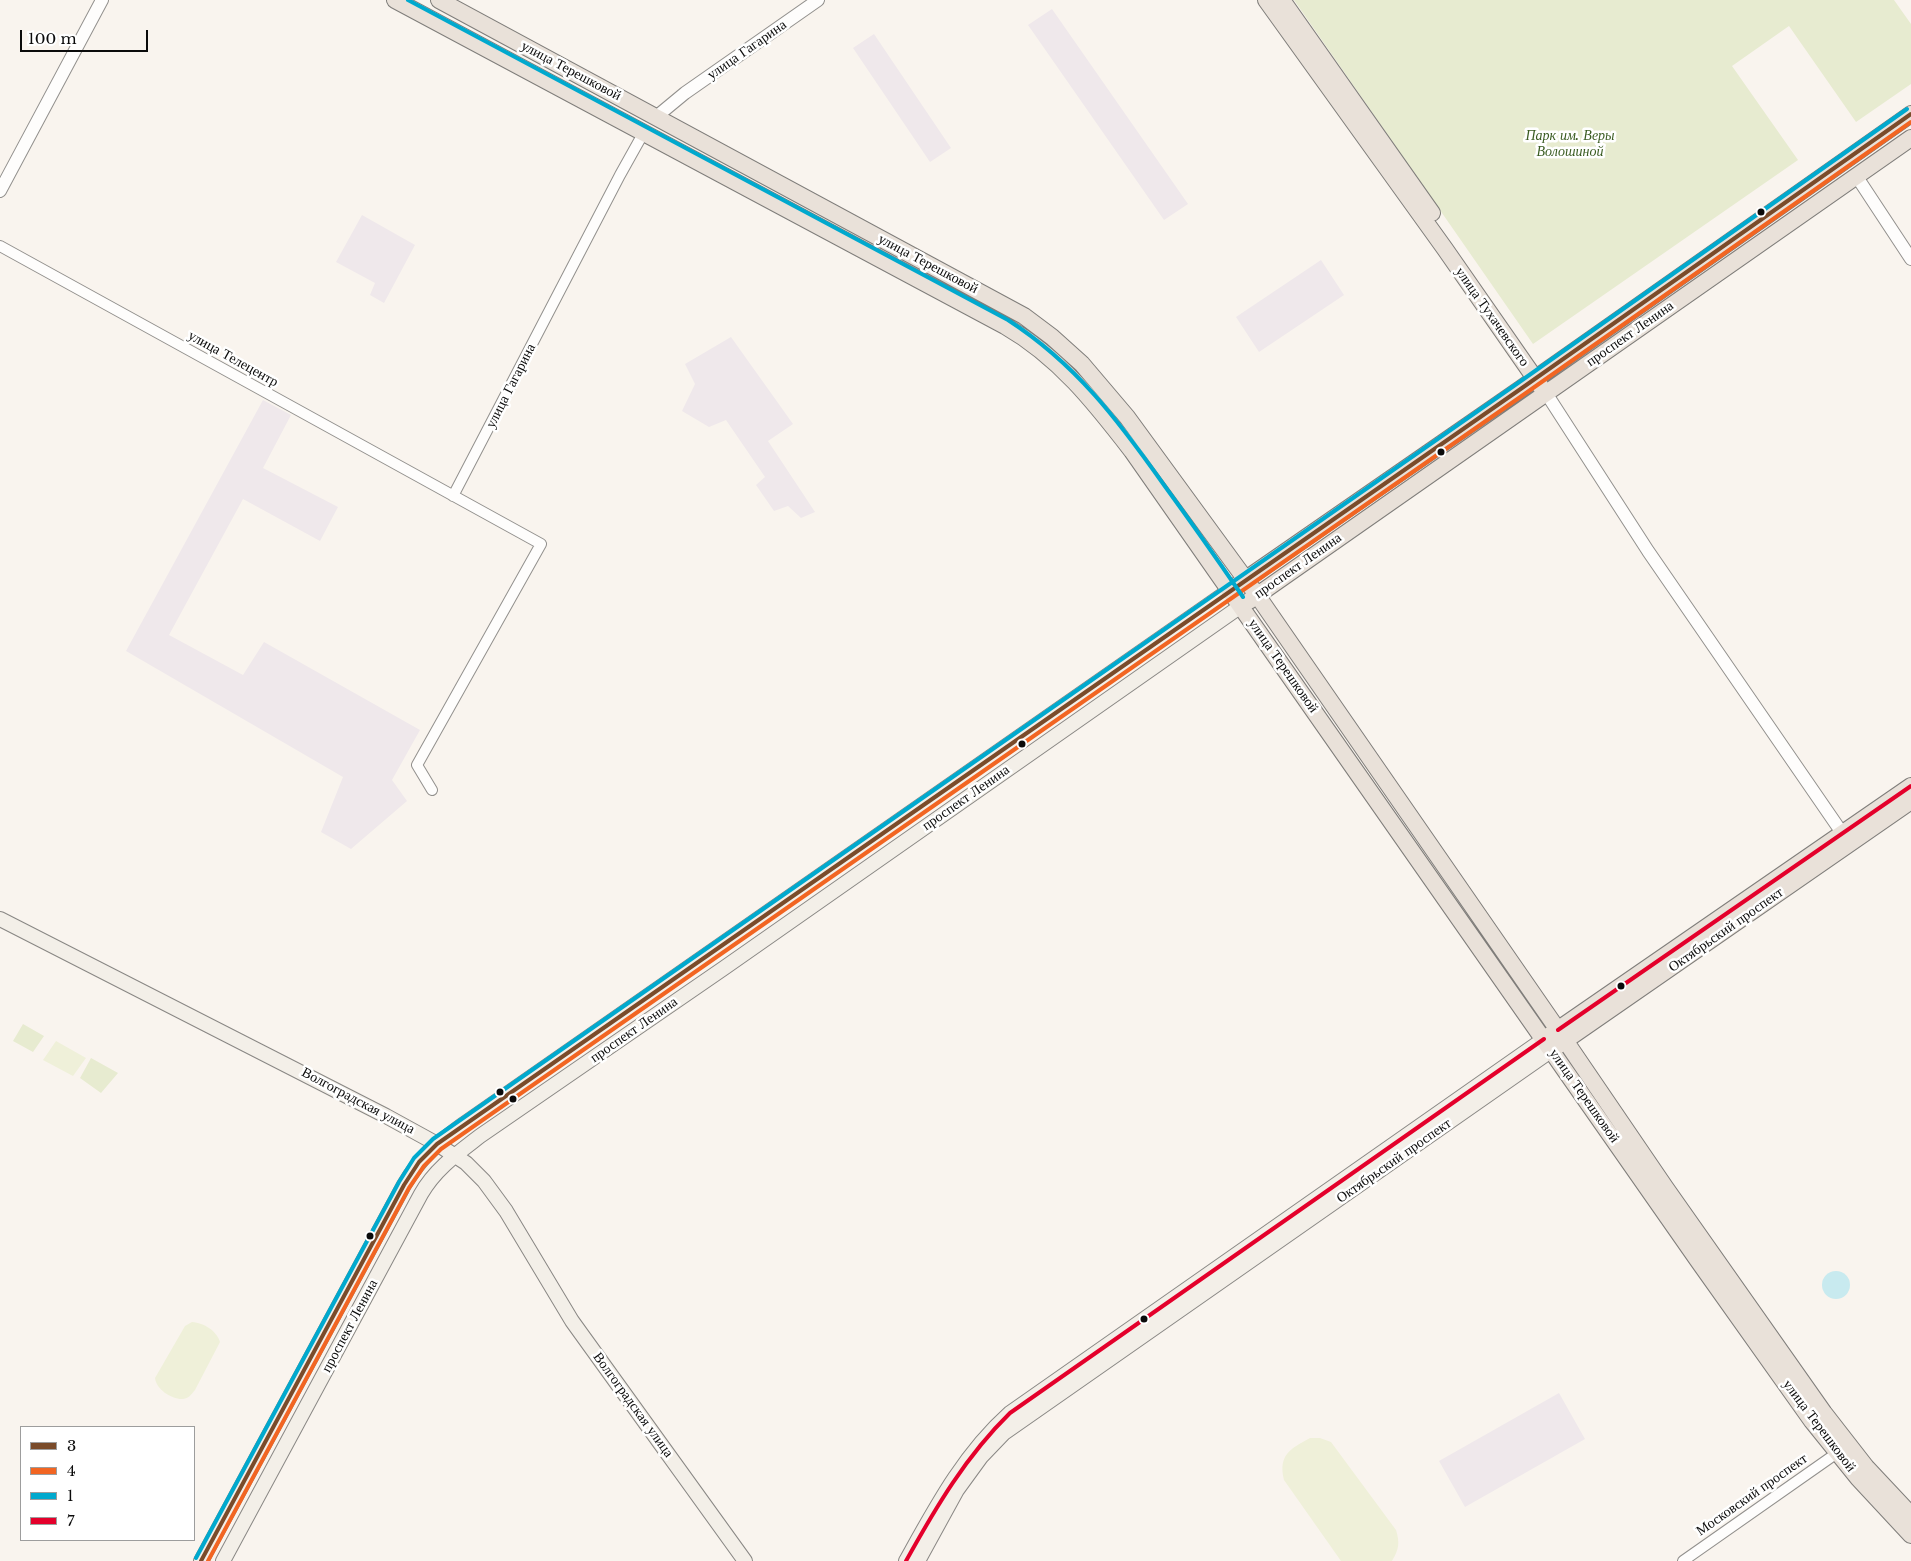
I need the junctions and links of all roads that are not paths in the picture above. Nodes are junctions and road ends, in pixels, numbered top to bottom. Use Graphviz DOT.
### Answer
graph roads {
  1 [pos="102,0"];
  2 [pos="395,0"];
  3 [pos="439,0"];
  4 [pos="818,0"];
  5 [pos="1266,0"];
  6 [pos="1282,0"];
  7 [pos="1911,114"];
  8 [pos="656,117"];
  9 [pos="644,132"];
  10 [pos="1911,138"];
  11 [pos="1845,160"];
  12 [pos="1856,177"];
  13 [pos="0,191"];
  14 [pos="0,246"];
  15 [pos="1911,259"];
  16 [pos="1539,376"];
  17 [pos="1546,393"];
  18 [pos="453,496"];
  19 [pos="1245,580"];
  20 [pos="1230,590"];
  21 [pos="1257,595"];
  22 [pos="1241,606"];
  23 [pos="979,765"];
  24 [pos="1911,786"];
  25 [pos="432,790"];
  26 [pos="1911,801"];
  27 [pos="960,802"];
  28 [pos="1846,839"];
  29 [pos="0,919"];
  30 [pos="1555,1040"];
  31 [pos="437,1144"];
  32 [pos="455,1156"];
  33 [pos="1837,1452"];
  34 [pos="1911,1516"];
  35 [pos="1911,1535"];
  36 [pos="201,1561"];
  37 [pos="223,1561"];
  38 [pos="745,1561"];
  39 [pos="906,1561"];
  40 [pos="918,1561"];
  41 [pos="1683,1561"];
  1 -- 13 [label="street"];
  2 -- 9 [label="main road, улица Терешковой"];
  3 -- 8 [label="main road, улица Терешковой"];
  4 -- 8 [label="street, улица Гагарина"];
  5 -- 16 [label="main road, улица Тухачевского"];
  6 -- 16 [label="main road, улица Тухачевского"];
  7 -- 11 [label="main road, проспект Ленина"];
  8 -- 9 [label="main road, улица Гагарина"];
  8 -- 19 [label="main road, улица Терешковой"];
  9 -- 18 [label="street, улица Гагарина"];
  9 -- 20 [label="main road, улица Терешковой"];
  10 -- 12 [label="main road, проспект Ленина"];
  11 -- 12 [label="main road"];
  11 -- 16 [label="main road, проспект Ленина"];
  12 -- 15 [label="street"];
  12 -- 17 [label="main road, проспект Ленина"];
  14 -- 18 [label="street, улица Телецентр"];
  16 -- 17 [label="main road, улица Тухачевского"];
  16 -- 19 [label="main road, проспект Ленина"];
  17 -- 21 [label="main road, проспект Ленина"];
  17 -- 28 [label="street"];
  18 -- 25 [label="street"];
  19 -- 20 [label="main road, проспект Ленина"];
  19 -- 21 [label="main road, улица Терешковой"];
  20 -- 22 [label="main road, улица Терешковой"];
  20 -- 23 [label="main road, проспект Ленина"];
  21 -- 22 [label="main road, проспект Ленина"];
  21 -- 30 [label="main road, улица Терешковой"];
  22 -- 27 [label="main road, проспект Ленина"];
  22 -- 30 [label="main road, улица Терешковой"];
  23 -- 27 [label="main road"];
  23 -- 31 [label="main road, проспект Ленина"];
  24 -- 28 [label="main road, Октябрьский проспект"];
  26 -- 28 [label="main road, Октябрьский проспект"];
  27 -- 32 [label="main road, проспект Ленина"];
  28 -- 30 [label="main road, Октябрьский проспект"];
  29 -- 31 [label="main road, Волгоградская улица"];
  30 -- 33 [label="main road, улица Терешковой"];
  30 -- 34 [label="main road, улица Терешковой"];
  30 -- 39 [label="main road, Октябрьский проспект"];
  30 -- 40 [label="main road, Октябрьский проспект"];
  31 -- 32 [label="main road, Волгоградская улица"];
  31 -- 36 [label="main road, проспект Ленина"];
  32 -- 37 [label="main road, проспект Ленина"];
  32 -- 38 [label="main road, Волгоградская улица"];
  33 -- 35 [label="main road, улица Терешковой"];
  33 -- 41 [label="street, Московский проспект"];
}
